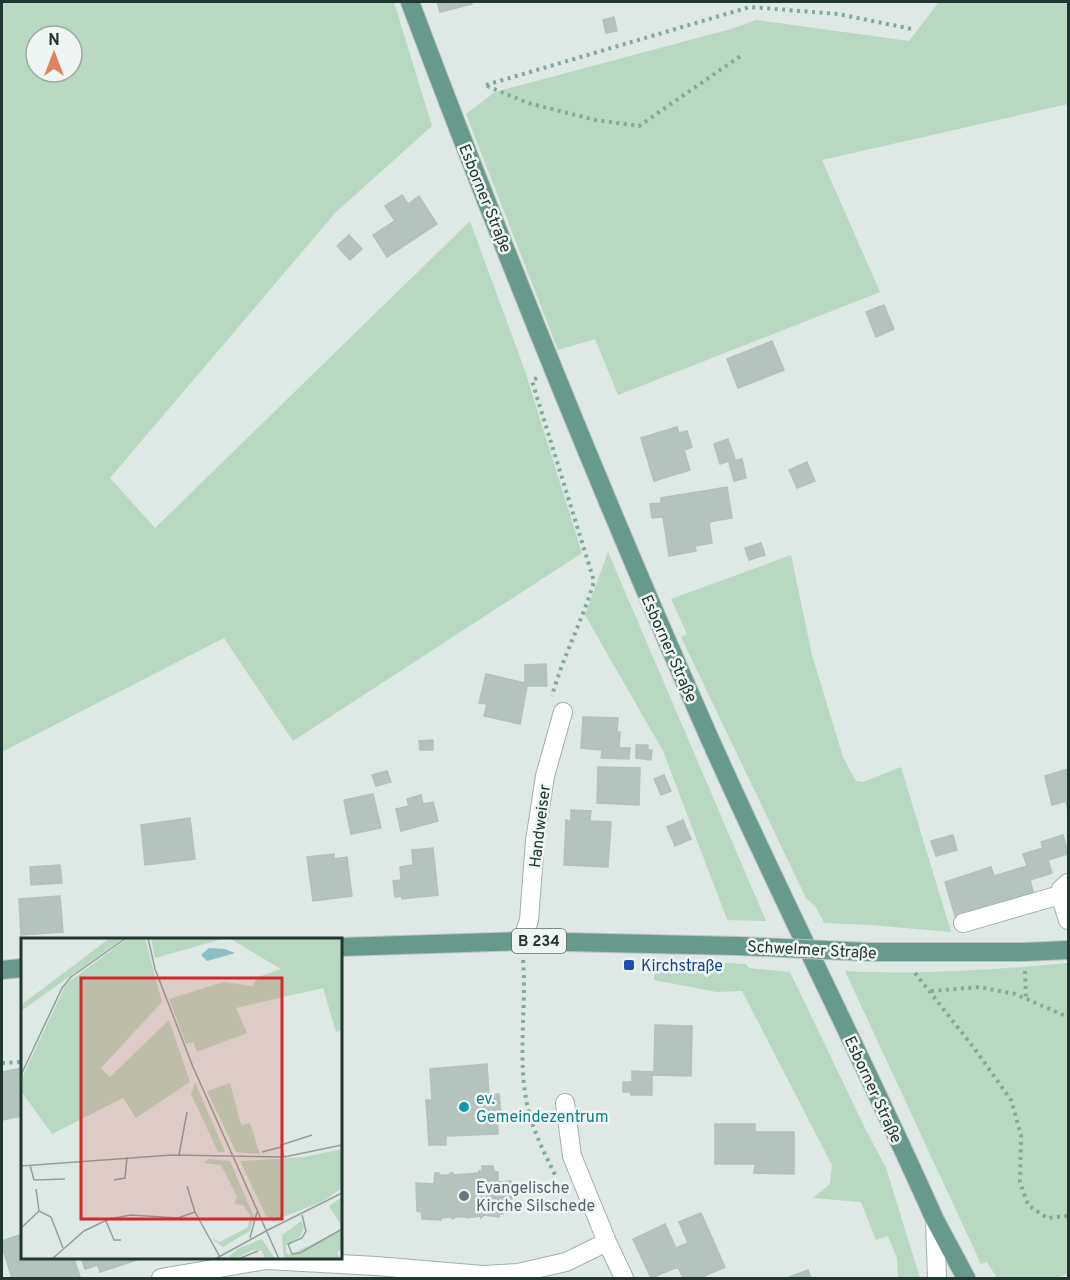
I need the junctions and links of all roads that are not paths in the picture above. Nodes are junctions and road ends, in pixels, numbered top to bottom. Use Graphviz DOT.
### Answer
graph roads {
  1 [pos="410,2"];
  2 [pos="563,712"];
  3 [pos="1064,889"];
  4 [pos="1068,920"];
  5 [pos="963,923"];
  6 [pos="522,941"];
  7 [pos="342,947"];
  8 [pos="1068,950"];
  9 [pos="21,968"];
  10 [pos="2,970"];
  11 [pos="565,1102"];
  12 [pos="935,1220"];
  13 [pos="607,1242"];
  14 [pos="161,1278"];
  15 [pos="624,1278"];
  16 [pos="937,1278"];
  17 [pos="966,1278"];
  1 -- 12 [label="main road, Esborner Straße"];
  2 -- 6 [label="street, Handweiser"];
  3 -- 4 [label="street"];
  3 -- 5 [label="street"];
  6 -- 7 [label="main road, Schwelmer Straße / B 234"];
  6 -- 8 [label="main road, Schwelmer Straße / B 234, bridge"];
  9 -- 10 [label="main road"];
  11 -- 13 [label="street"];
  12 -- 16 [label="street"];
  12 -- 17 [label="main road, Esborner Straße"];
  13 -- 14 [label="street"];
  13 -- 15 [label="street"];
}
